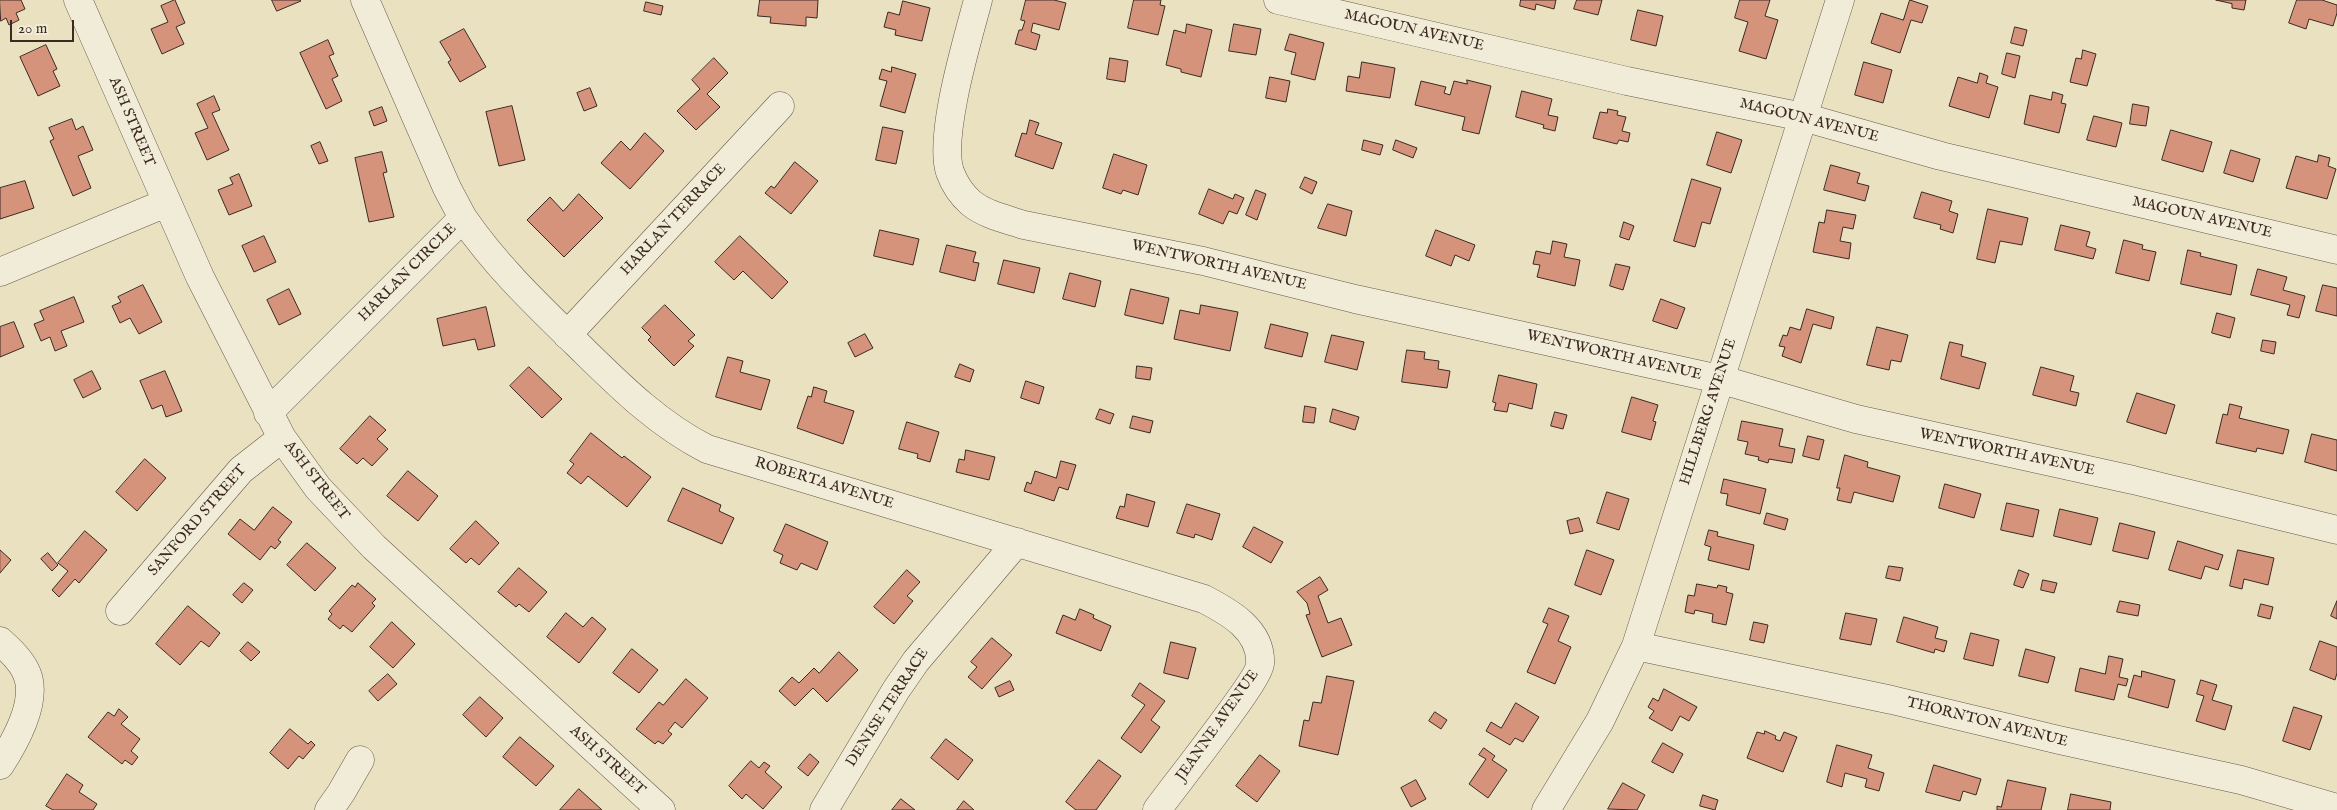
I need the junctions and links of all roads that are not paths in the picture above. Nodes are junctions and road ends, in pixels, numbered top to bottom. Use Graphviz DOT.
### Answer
graph roads {
  1 [pos="78,0"];
  2 [pos="365,0"];
  3 [pos="978,0"];
  4 [pos="1278,0"];
  5 [pos="1840,0"];
  6 [pos="780,106"];
  7 [pos="1803,117"];
  8 [pos="166,203"];
  9 [pos="462,218"];
  10 [pos="2337,250"];
  11 [pos="0,272"];
  12 [pos="567,335"];
  13 [pos="1719,379"];
  14 [pos="268,413"];
  15 [pos="282,438"];
  16 [pos="2337,530"];
  17 [pos="1017,542"];
  18 [pos="120,611"];
  19 [pos="1252,637"];
  20 [pos="0,641"];
  21 [pos="1636,646"];
  22 [pos="360,760"];
  23 [pos="0,765"];
  24 [pos="2337,808"];
  25 [pos="329,810"];
  26 [pos="661,810"];
  27 [pos="824,810"];
  28 [pos="1157,810"];
  29 [pos="1546,810"];
  1 -- 8 [label="street, ASH STREET"];
  2 -- 9 [label="street, HARLAN CIRCLE"];
  3 -- 13 [label="street, WENTWORTH AVENUE"];
  4 -- 7 [label="street, MAGOUN AVENUE"];
  5 -- 7 [label="street, HILLBERG AVENUE"];
  6 -- 12 [label="street, HARLAN TERRACE"];
  7 -- 10 [label="street, MAGOUN AVENUE"];
  7 -- 13 [label="street, HILLBERG AVENUE"];
  8 -- 11 [label="street"];
  8 -- 14 [label="street, ASH STREET"];
  9 -- 12 [label="street, ROBERTA AVENUE"];
  9 -- 14 [label="street, HARLAN CIRCLE"];
  12 -- 17 [label="street, ROBERTA AVENUE"];
  13 -- 16 [label="street, WENTWORTH AVENUE"];
  13 -- 21 [label="street, HILLBERG AVENUE"];
  14 -- 15 [label="street, ASH STREET"];
  15 -- 18 [label="street, SANFORD STREET"];
  15 -- 26 [label="street, ASH STREET"];
  17 -- 19 [label="street, ROBERTA AVENUE"];
  17 -- 27 [label="street, DENISE TERRACE"];
  19 -- 28 [label="street, JEANNE AVENUE"];
  20 -- 23 [label="street"];
  21 -- 24 [label="street, THORNTON AVENUE"];
  21 -- 29 [label="street, HILLBERG AVENUE"];
  22 -- 25 [label="street"];
}
